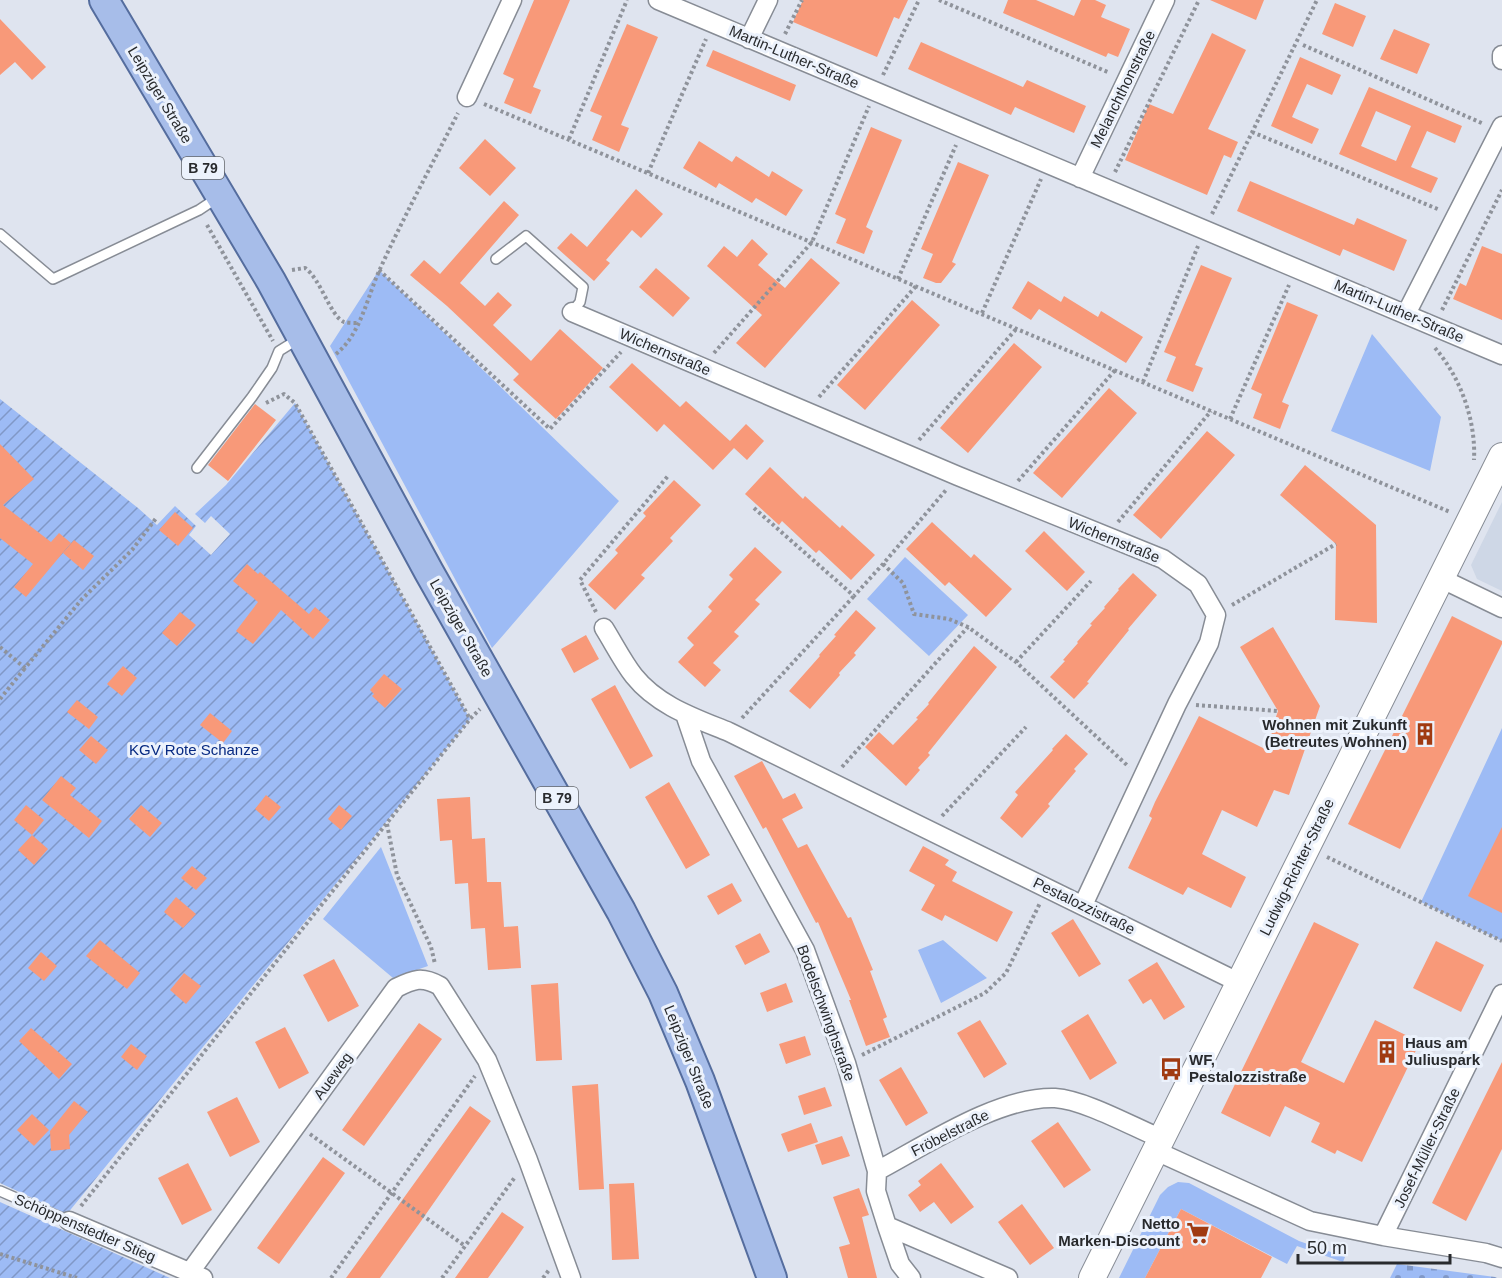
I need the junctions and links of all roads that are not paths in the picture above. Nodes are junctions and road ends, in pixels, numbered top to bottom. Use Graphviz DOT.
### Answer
graph roads {
  1 [pos="104,0"];
  2 [pos="512,0"];
  3 [pos="658,0"];
  4 [pos="768,0"];
  5 [pos="1166,0"];
  6 [pos="749,39"];
  7 [pos="1502,55"];
  8 [pos="1502,60"];
  9 [pos="467,97"];
  10 [pos="1501,128"];
  11 [pos="1080,178"];
  12 [pos="209,203"];
  13 [pos="0,234"];
  14 [pos="496,259"];
  15 [pos="572,312"];
  16 [pos="1406,314"];
  17 [pos="290,344"];
  18 [pos="1502,355"];
  19 [pos="1502,456"];
  20 [pos="197,468"];
  21 [pos="1442,579"];
  22 [pos="1502,608"];
  23 [pos="604,628"];
  24 [pos="684,714"];
  25 [pos="1083,905"];
  26 [pos="1240,983"];
  27 [pos="1502,994"];
  28 [pos="1159,1145"];
  29 [pos="877,1171"];
  30 [pos="0,1191"];
  31 [pos="69,1221"];
  32 [pos="887,1226"];
  33 [pos="1383,1236"];
  34 [pos="1502,1258"];
  35 [pos="197,1275"];
  36 [pos="572,1278"];
  37 [pos="772,1278"];
  38 [pos="911,1278"];
  39 [pos="1008,1278"];
  40 [pos="1092,1278"];
  1 -- 12 [label="main road, Leipziger Straße / B 79"];
  2 -- 9 [label="street"];
  3 -- 6 [label="street, Martin-Luther-Straße"];
  4 -- 6 [label="street"];
  5 -- 11 [label="street, Melanchthonstraße"];
  6 -- 11 [label="street, Martin-Luther-Straße"];
  7 -- 8 [label="street"];
  10 -- 16 [label="street"];
  11 -- 16 [label="street, Martin-Luther-Straße"];
  12 -- 13 [label="lane"];
  12 -- 17 [label="main road, Leipziger Straße / B 79"];
  14 -- 15 [label="lane"];
  15 -- 25 [label="street, Wichernstraße"];
  16 -- 18 [label="street, Martin-Luther-Straße"];
  17 -- 20 [label="lane"];
  17 -- 37 [label="main road, Leipziger Straße / B 79"];
  19 -- 21 [label="street, Ludwig-Richter-Straße"];
  21 -- 22 [label="street"];
  21 -- 26 [label="street, Ludwig-Richter-Straße"];
  23 -- 24 [label="street, Pestalozzistraße"];
  24 -- 25 [label="street, Pestalozzistraße"];
  24 -- 29 [label="street, Bodelschwinghstraße"];
  25 -- 26 [label="street, Pestalozzistraße"];
  26 -- 28 [label="street, Ludwig-Richter-Straße"];
  27 -- 33 [label="street, Josef-Müller-Straße"];
  28 -- 29 [label="street, Fröbelstraße"];
  28 -- 33 [label="street, Fröbelstraße"];
  28 -- 40 [label="street, Ludwig-Richter-Straße"];
  29 -- 32 [label="street, Bodelschwinghstraße"];
  30 -- 31 [label="lane, Schöppenstedter Stieg"];
  31 -- 35 [label="street, Schöppenstedter Stieg"];
  32 -- 38 [label="street, Bodelschwinghstraße"];
  32 -- 39 [label="street"];
  33 -- 34 [label="street, Fröbelstraße"];
  35 -- 36 [label="street, Aueweg"];
}
